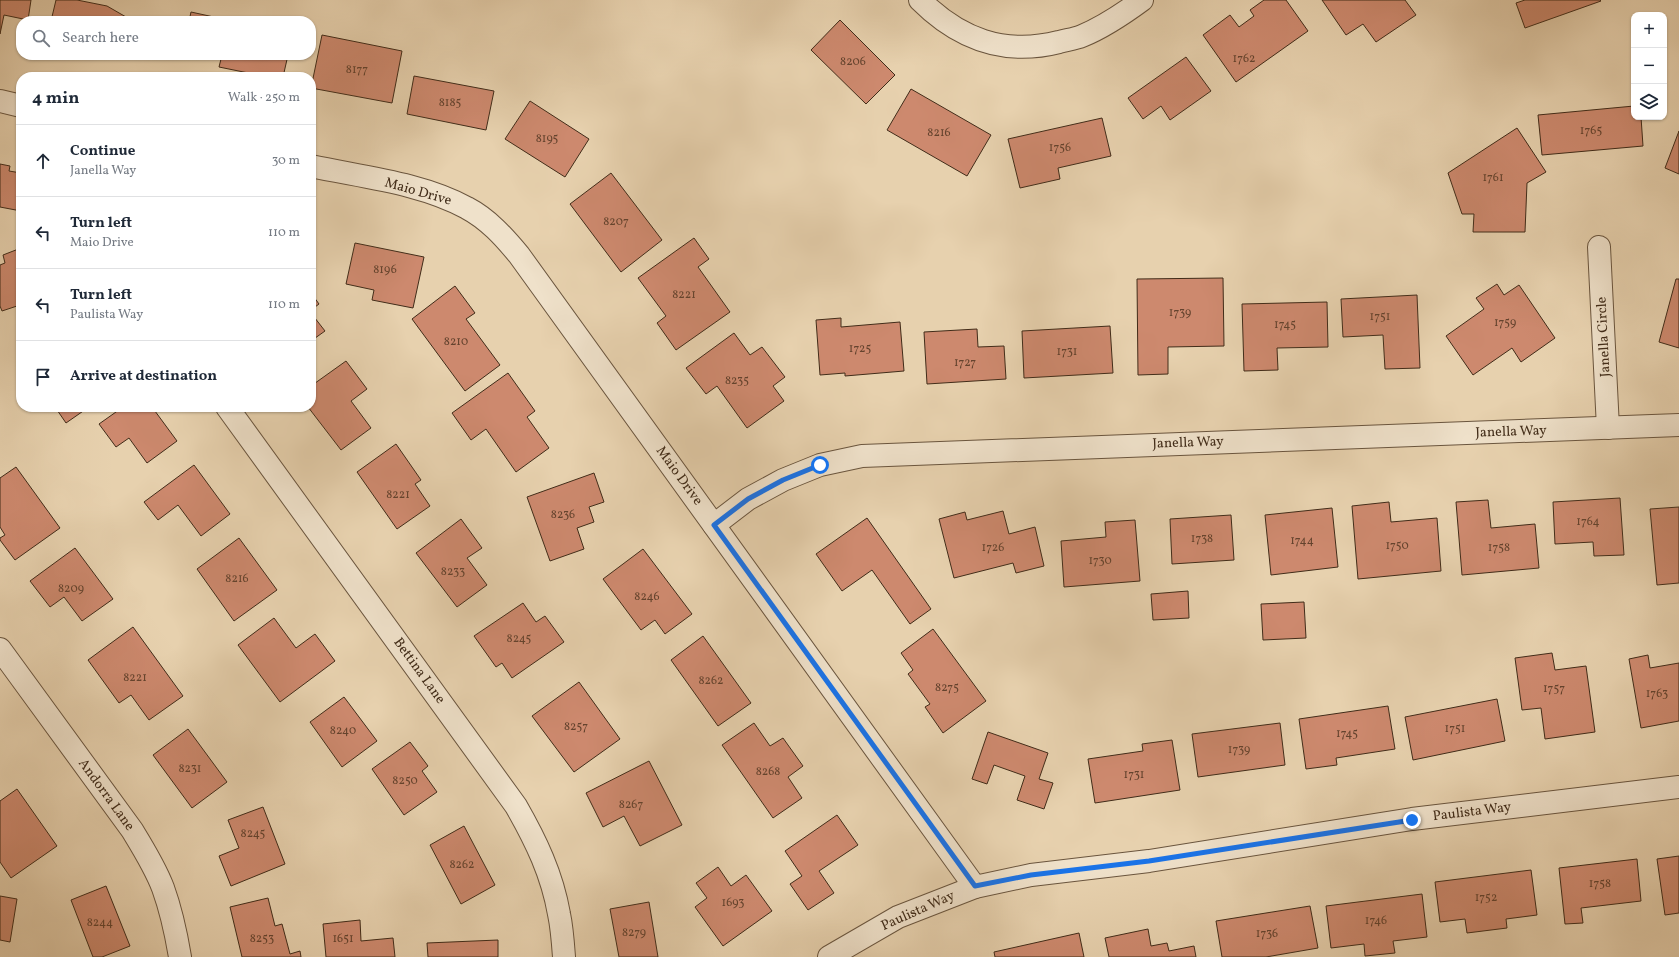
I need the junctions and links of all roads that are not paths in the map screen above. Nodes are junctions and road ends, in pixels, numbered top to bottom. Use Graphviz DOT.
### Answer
graph roads {
  1 [pos="920,0"];
  2 [pos="1142,0"];
  3 [pos="0,102"];
  4 [pos="16,105"];
  5 [pos="316,167"];
  6 [pos="1599,247"];
  7 [pos="231,412"];
  8 [pos="1679,425"];
  9 [pos="1608,428"];
  10 [pos="714,525"];
  11 [pos="0,649"];
  12 [pos="1679,787"];
  13 [pos="975,886"];
  14 [pos="180,957"];
  15 [pos="564,957"];
  16 [pos="829,957"];
  1 -- 2 [label="street"];
  3 -- 4 [label="street"];
  5 -- 10 [label="street, Maio Drive"];
  6 -- 9 [label="street, Janella Circle"];
  7 -- 15 [label="street, Bettina Lane"];
  8 -- 9 [label="street, Janella Way"];
  9 -- 10 [label="street, Janella Way"];
  10 -- 13 [label="street, Maio Drive"];
  11 -- 14 [label="street, Andorra Lane"];
  12 -- 13 [label="street, Paulista Way"];
  13 -- 16 [label="street, Paulista Way"];
}
